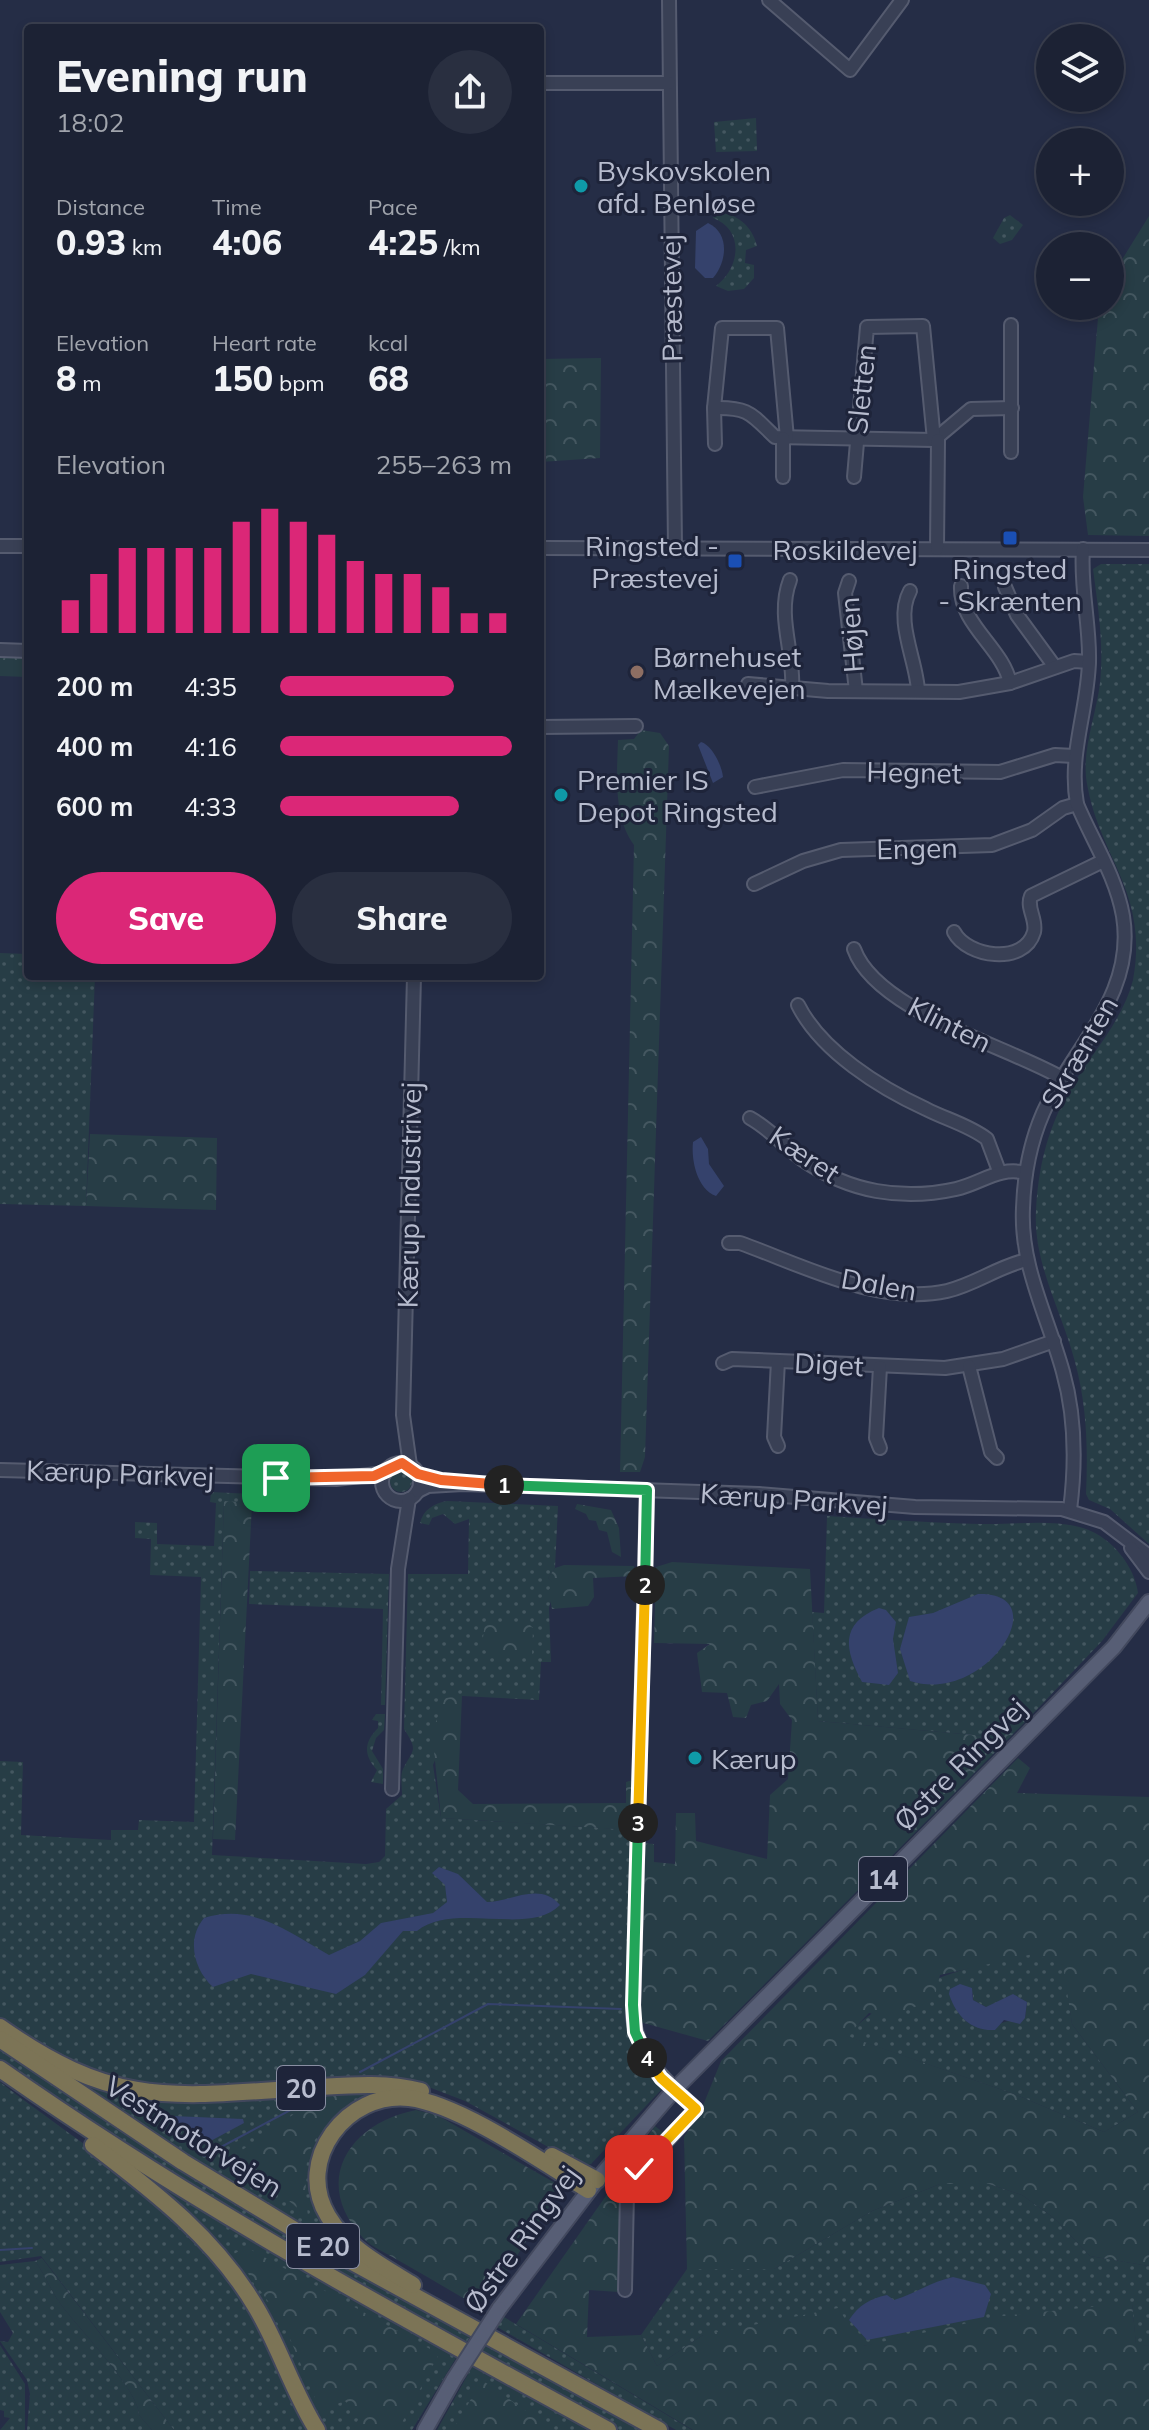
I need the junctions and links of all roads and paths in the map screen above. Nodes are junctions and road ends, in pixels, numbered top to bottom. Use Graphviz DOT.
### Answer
graph roads {
  1 [pos="669,0"];
  2 [pos="769,0"];
  3 [pos="902,0"];
  4 [pos="544,83"];
  5 [pos="669,83"];
  6 [pos="1011,325"];
  7 [pos="714,408"];
  8 [pos="1012,408"];
  9 [pos="785,438"];
  10 [pos="855,439"];
  11 [pos="936,440"];
  12 [pos="715,444"];
  13 [pos="1011,452"];
  14 [pos="783,477"];
  15 [pos="854,477"];
  16 [pos="0,546"];
  17 [pos="24,546"];
  18 [pos="544,548"];
  19 [pos="675,548"];
  20 [pos="937,549"];
  21 [pos="1083,549"];
  22 [pos="1149,550"];
  23 [pos="790,580"];
  24 [pos="849,581"];
  25 [pos="961,586"];
  26 [pos="1005,587"];
  27 [pos="910,591"];
  28 [pos="0,650"];
  29 [pos="24,651"];
  30 [pos="1089,662"];
  31 [pos="1055,667"];
  32 [pos="1010,683"];
  33 [pos="748,684"];
  34 [pos="792,689"];
  35 [pos="856,691"];
  36 [pos="918,691"];
  37 [pos="636,726"];
  38 [pos="544,727"];
  39 [pos="1074,756"];
  40 [pos="755,787"];
  41 [pos="1077,804"];
  42 [pos="1103,861"];
  43 [pos="754,884"];
  44 [pos="954,932"];
  45 [pos="854,949"];
  46 [pos="414,980"];
  47 [pos="798,1005"];
  48 [pos="1062,1078"];
  49 [pos="750,1118"];
  50 [pos="999,1171"];
  51 [pos="1026,1173"];
  52 [pos="729,1243"];
  53 [pos="1027,1260"];
  54 [pos="1054,1341"];
  55 [pos="778,1361"];
  56 [pos="723,1363"];
  57 [pos="969,1366"];
  58 [pos="880,1367"];
  59 [pos="403,1415"];
  60 [pos="778,1446"];
  61 [pos="880,1448"];
  62 [pos="997,1458"];
  63 [pos="389,1469"];
  64 [pos="414,1469"];
  65 [pos="0,1470"];
  66 [pos="336,1479"];
  67 [pos="463,1484"];
  68 [pos="647,1490"];
  69 [pos="388,1494"];
  70 [pos="413,1495"];
  71 [pos="1070,1510"];
  72 [pos="1119,1533"];
  73 [pos="399,1545"];
  74 [pos="1149,1556"];
  75 [pos="1149,1572"];
  76 [pos="1149,1602"];
  77 [pos="1149,1618"];
  78 [pos="1114,1647"];
  79 [pos="392,1789"];
  80 [pos="0,2027"];
  81 [pos="0,2039"];
  82 [pos="0,2072"];
  83 [pos="675,2089"];
  84 [pos="592,2185"];
  85 [pos="625,2290"];
  86 [pos="571,2382"];
  87 [pos="317,2430"];
  88 [pos="425,2430"];
  89 [pos="608,2430"];
  90 [pos="659,2430"];
  1 -- 5 [label="street, Præstevej"];
  2 -- 3 [label="street"];
  4 -- 5 [label="street"];
  5 -- 19 [label="street, Præstevej"];
  6 -- 8 [label="street"];
  7 -- 9 [label="street"];
  7 -- 9 [label="street"];
  7 -- 12 [label="street"];
  8 -- 11 [label="street"];
  8 -- 13 [label="street"];
  9 -- 10 [label="street"];
  9 -- 14 [label="street"];
  10 -- 11 [label="street"];
  10 -- 11 [label="street, Sletten"];
  10 -- 15 [label="street, Sletten"];
  11 -- 20 [label="street, Sletten"];
  16 -- 17 [label="street"];
  18 -- 19 [label="street, Roskildevej"];
  19 -- 20 [label="street, Roskildevej"];
  20 -- 21 [label="street, Roskildevej"];
  21 -- 22 [label="street, Roskildevej"];
  21 -- 30 [label="street, Skrænten"];
  23 -- 34 [label="street"];
  24 -- 35 [label="street, Højen"];
  25 -- 32 [label="street"];
  26 -- 31 [label="street"];
  27 -- 36 [label="street, Højen"];
  28 -- 29 [label="street"];
  30 -- 31 [label="street, Højen"];
  30 -- 39 [label="street, Skrænten"];
  31 -- 32 [label="street, Højen"];
  32 -- 36 [label="street, Højen"];
  33 -- 34 [label="street, Højen"];
  34 -- 35 [label="street, Højen"];
  35 -- 36 [label="street, Højen"];
  37 -- 38 [label="street"];
  39 -- 40 [label="street, Hegnet"];
  39 -- 41 [label="street, Skrænten"];
  41 -- 42 [label="street, Skrænten"];
  41 -- 43 [label="street, Engen"];
  42 -- 44 [label="street"];
  42 -- 48 [label="street, Skrænten"];
  45 -- 48 [label="street, Klinten"];
  46 -- 59 [label="street, Kærup Industrivej"];
  47 -- 50 [label="street"];
  48 -- 51 [label="street, Skrænten"];
  49 -- 50 [label="street, Kæret"];
  50 -- 51 [label="street, Kæret"];
  51 -- 53 [label="street, Skrænten"];
  52 -- 53 [label="street, Dalen"];
  53 -- 54 [label="street, Skrænten"];
  54 -- 57 [label="street, Diget"];
  54 -- 71 [label="street, Skrænten"];
  55 -- 56 [label="street, Diget"];
  55 -- 58 [label="street, Diget"];
  55 -- 60 [label="street, Diget"];
  57 -- 58 [label="street, Diget"];
  57 -- 62 [label="street"];
  58 -- 61 [label="street, Diget"];
  59 -- 63 [label="street, Kærup Industrivej"];
  59 -- 64 [label="street, Kærup Industrivej"];
  63 -- 64 [label="street, Kærup Parkvej"];
  63 -- 66 [label="street, Kærup Parkvej"];
  63 -- 69 [label="street, Kærup Industrivej"];
  64 -- 67 [label="street, Kærup Parkvej"];
  64 -- 70 [label="street, Kærup Industrivej"];
  65 -- 66 [label="street, Kærup Parkvej"];
  66 -- 69 [label="street, Kærup Parkvej"];
  67 -- 68 [label="street, Kærup Parkvej"];
  67 -- 70 [label="street, Kærup Parkvej"];
  68 -- 71 [label="street, Kærup Parkvej"];
  68 -- 83 [label="street"];
  69 -- 70 [label="street, Kærup Parkvej"];
  69 -- 73 [label="street"];
  70 -- 73 [label="street"];
  71 -- 72 [label="street, Kærup Parkvej"];
  72 -- 74 [label="street, Kærup Parkvej"];
  72 -- 75 [label="street, Kærup Parkvej"];
  73 -- 79 [label="street"];
  76 -- 78 [label="main road, Østre Ringvej / 14"];
  77 -- 78 [label="main road, Østre Ringvej / 14"];
  78 -- 83 [label="main road, Østre Ringvej / 14"];
  80 -- 84 [label="highway, 20"];
  81 -- 86 [label="highway, Vestmotorvejen / E 20"];
  82 -- 87 [label="highway"];
  82 -- 89 [label="highway, Vestmotorvejen / E 20"];
  83 -- 84 [label="main road, Østre Ringvej / 14"];
  83 -- 85 [label="street"];
  84 -- 86 [label="highway, 20"];
  84 -- 88 [label="main road, Østre Ringvej / 14, bridge"];
  86 -- 90 [label="highway, Vestmotorvejen / E 20"];
}
